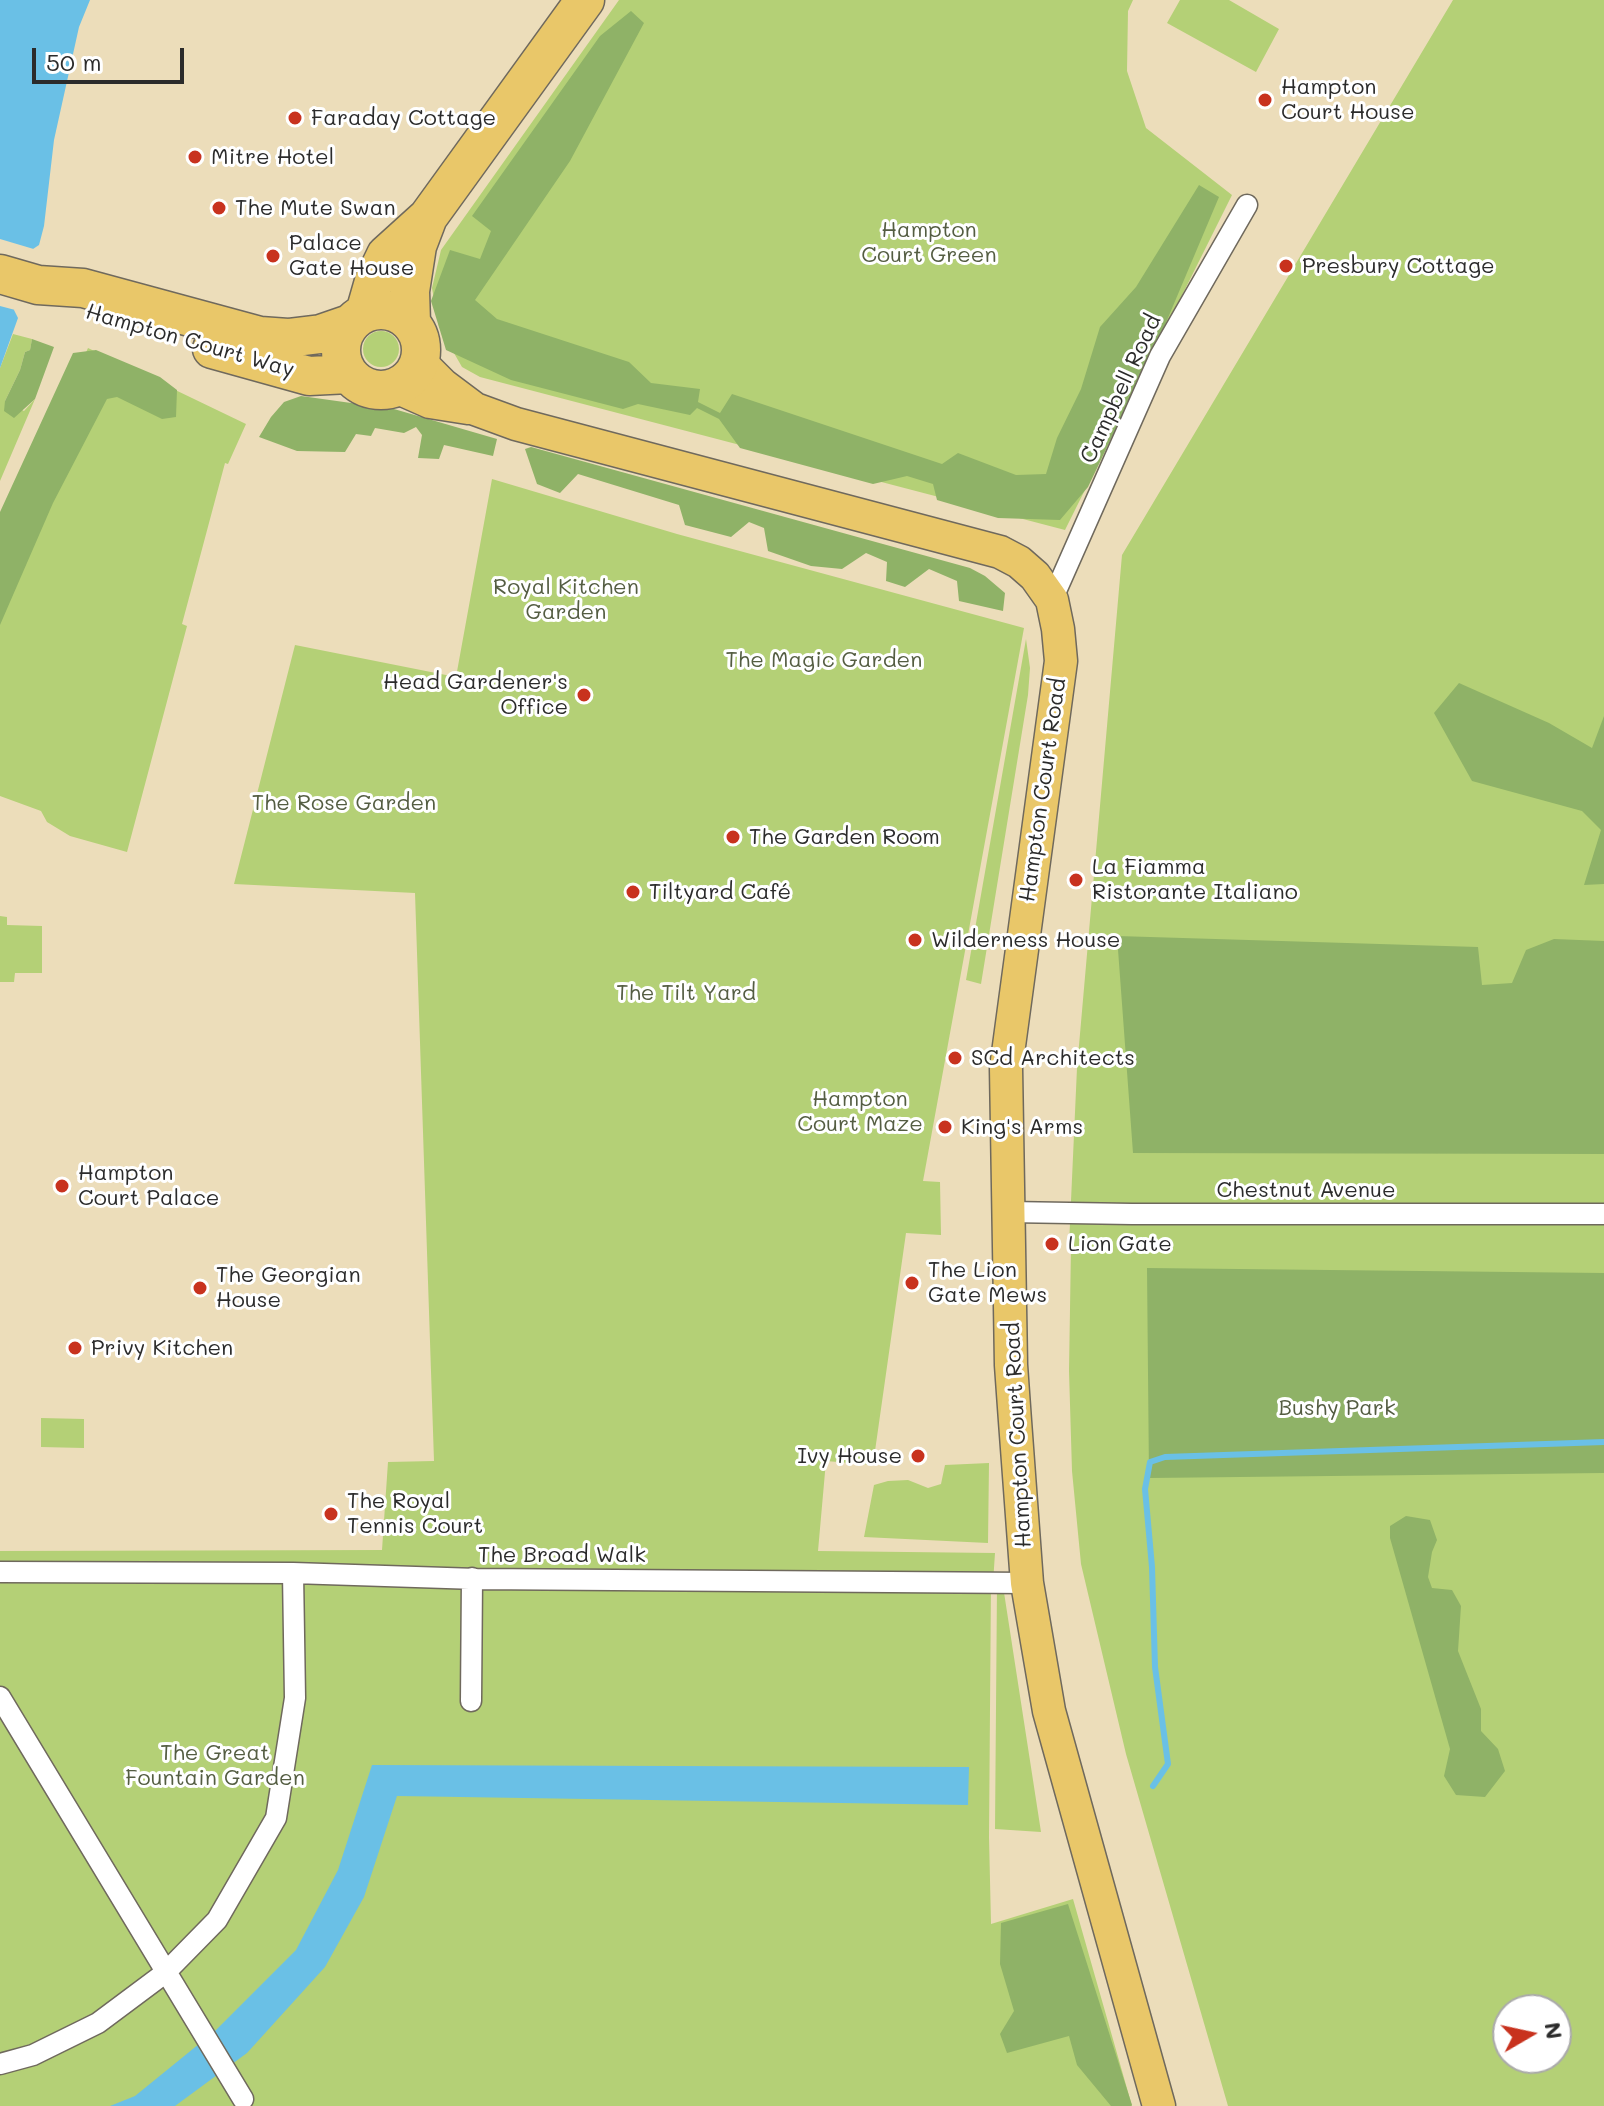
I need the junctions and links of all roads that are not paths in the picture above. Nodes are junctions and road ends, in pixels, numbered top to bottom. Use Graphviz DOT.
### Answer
graph roads {
  1 [pos="585,0"];
  2 [pos="1247,205"];
  3 [pos="428,217"];
  4 [pos="22,280"];
  5 [pos="357,319"];
  6 [pos="411,323"];
  7 [pos="349,374"];
  8 [pos="408,374"];
  9 [pos="1052,600"];
  10 [pos="1008,1212"];
  11 [pos="1604,1214"];
  12 [pos="0,1572"];
  13 [pos="293,1573"];
  14 [pos="472,1578"];
  15 [pos="1027,1583"];
  16 [pos="0,1697"];
  17 [pos="471,1701"];
  18 [pos="165,1973"];
  19 [pos="0,2064"];
  20 [pos="243,2099"];
  21 [pos="1159,2106"];
  1 -- 3 [label="highway"];
  2 -- 9 [label="street, Campbell Road"];
  3 -- 5 [label="highway"];
  3 -- 6 [label="highway"];
  4 -- 5 [label="highway, Hampton Court Way"];
  4 -- 7 [label="highway, Hampton Court Way"];
  5 -- 6 [label="highway"];
  5 -- 7 [label="highway"];
  6 -- 8 [label="highway"];
  7 -- 8 [label="highway"];
  8 -- 9 [label="main road, Hampton Court Road"];
  9 -- 10 [label="main road, Hampton Court Road"];
  10 -- 11 [label="street, Chestnut Avenue"];
  10 -- 15 [label="main road, Hampton Court Road"];
  12 -- 13 [label="street, The Broad Walk"];
  13 -- 14 [label="street, The Broad Walk"];
  13 -- 18 [label="street"];
  14 -- 15 [label="street, The Broad Walk"];
  14 -- 17 [label="street"];
  15 -- 21 [label="main road, Hampton Court Road"];
  16 -- 18 [label="street"];
  18 -- 19 [label="street"];
  18 -- 20 [label="street"];
}
